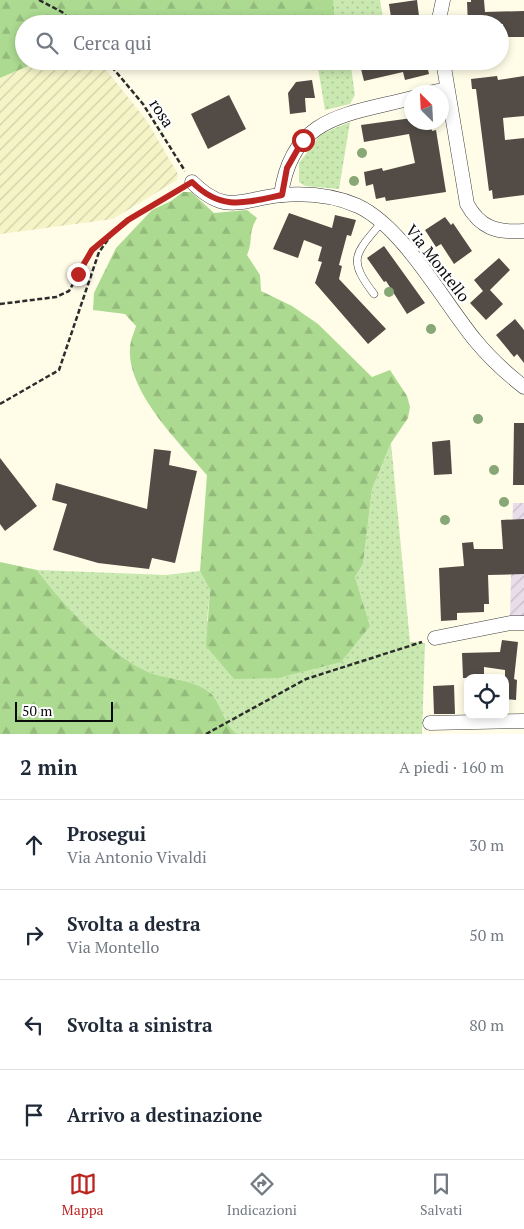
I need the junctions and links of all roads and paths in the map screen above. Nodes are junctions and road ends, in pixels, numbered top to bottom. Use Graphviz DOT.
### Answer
graph roads {
  1 [pos="39,0"];
  2 [pos="443,0"];
  3 [pos="65,15"];
  4 [pos="440,15"];
  5 [pos="115,70"];
  6 [pos="444,70"];
  7 [pos="446,85"];
  8 [pos="404,100"];
  9 [pos="449,101"];
  10 [pos="192,182"];
  11 [pos="282,195"];
  12 [pos="381,223"];
  13 [pos="524,231"];
  14 [pos="112,234"];
  15 [pos="374,294"];
  16 [pos="0,304"];
  17 [pos="524,388"];
  18 [pos="0,404"];
  19 [pos="524,623"];
  20 [pos="435,638"];
  21 [pos="524,721"];
  22 [pos="430,723"];
  23 [pos="206,734"];
  1 -- 3 [label="path"];
  2 -- 4 [label="street"];
  5 -- 10 [label="path, rosa"];
  6 -- 7 [label="street"];
  8 -- 11 [label="street"];
  9 -- 13 [label="street"];
  10 -- 11 [label="street, Via Montello"];
  10 -- 14 [label="path"];
  11 -- 12 [label="street, Via Montello"];
  12 -- 15 [label="lane"];
  12 -- 17 [label="street, Via Montello"];
  14 -- 16 [label="path"];
  14 -- 18 [label="path"];
  19 -- 20 [label="street"];
  20 -- 23 [label="path"];
  21 -- 22 [label="street"];
}
